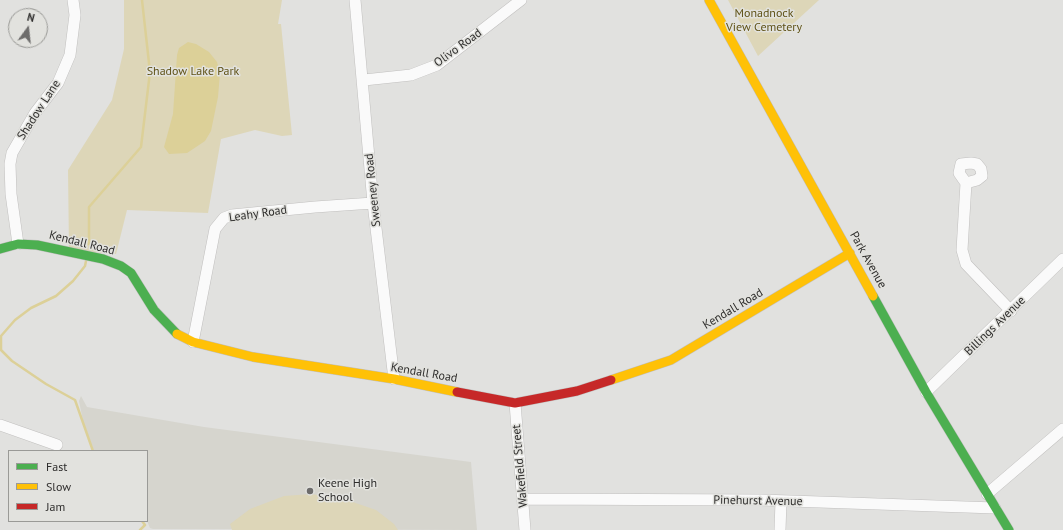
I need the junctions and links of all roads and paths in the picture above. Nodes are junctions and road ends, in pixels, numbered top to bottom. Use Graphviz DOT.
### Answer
graph roads {
  1 [pos="73,0"];
  2 [pos="355,0"];
  3 [pos="521,0"];
  4 [pos="709,0"];
  5 [pos="364,80"];
  6 [pos="966,183"];
  7 [pos="373,203"];
  8 [pos="18,244"];
  9 [pos="0,248"];
  10 [pos="850,253"];
  11 [pos="1063,259"];
  12 [pos="1011,310"];
  13 [pos="193,342"];
  14 [pos="394,379"];
  15 [pos="926,392"];
  16 [pos="515,403"];
  17 [pos="0,425"];
  18 [pos="1063,429"];
  19 [pos="57,445"];
  20 [pos="987,494"];
  21 [pos="522,499"];
  22 [pos="781,501"];
  23 [pos="995,508"];
  24 [pos="526,530"];
  25 [pos="780,530"];
  26 [pos="1009,530"];
  1 -- 8 [label="street, Shadow Lane"];
  2 -- 5 [label="street, Sweeney Road"];
  3 -- 5 [label="street, Olivo Road"];
  4 -- 10 [label="street, Park Avenue"];
  5 -- 7 [label="street, Sweeney Road"];
  6 -- 12 [label="street"];
  7 -- 13 [label="street, Leahy Road"];
  7 -- 14 [label="street, Sweeney Road"];
  8 -- 9 [label="street, Kendall Road"];
  8 -- 13 [label="street, Kendall Road"];
  10 -- 15 [label="street, Park Avenue"];
  10 -- 16 [label="street, Kendall Road"];
  11 -- 12 [label="street, Billings Avenue"];
  12 -- 15 [label="street, Billings Avenue"];
  13 -- 14 [label="street, Kendall Road"];
  14 -- 16 [label="street, Kendall Road"];
  15 -- 20 [label="street, Park Avenue"];
  16 -- 21 [label="street, Wakefield Street"];
  17 -- 19 [label="street"];
  18 -- 20 [label="street"];
  20 -- 23 [label="street, Park Avenue"];
  21 -- 22 [label="street, Pinehurst Avenue"];
  21 -- 24 [label="street, Wakefield Street"];
  22 -- 23 [label="street, Pinehurst Avenue"];
  22 -- 25 [label="street"];
  23 -- 26 [label="street, Park Avenue"];
}
